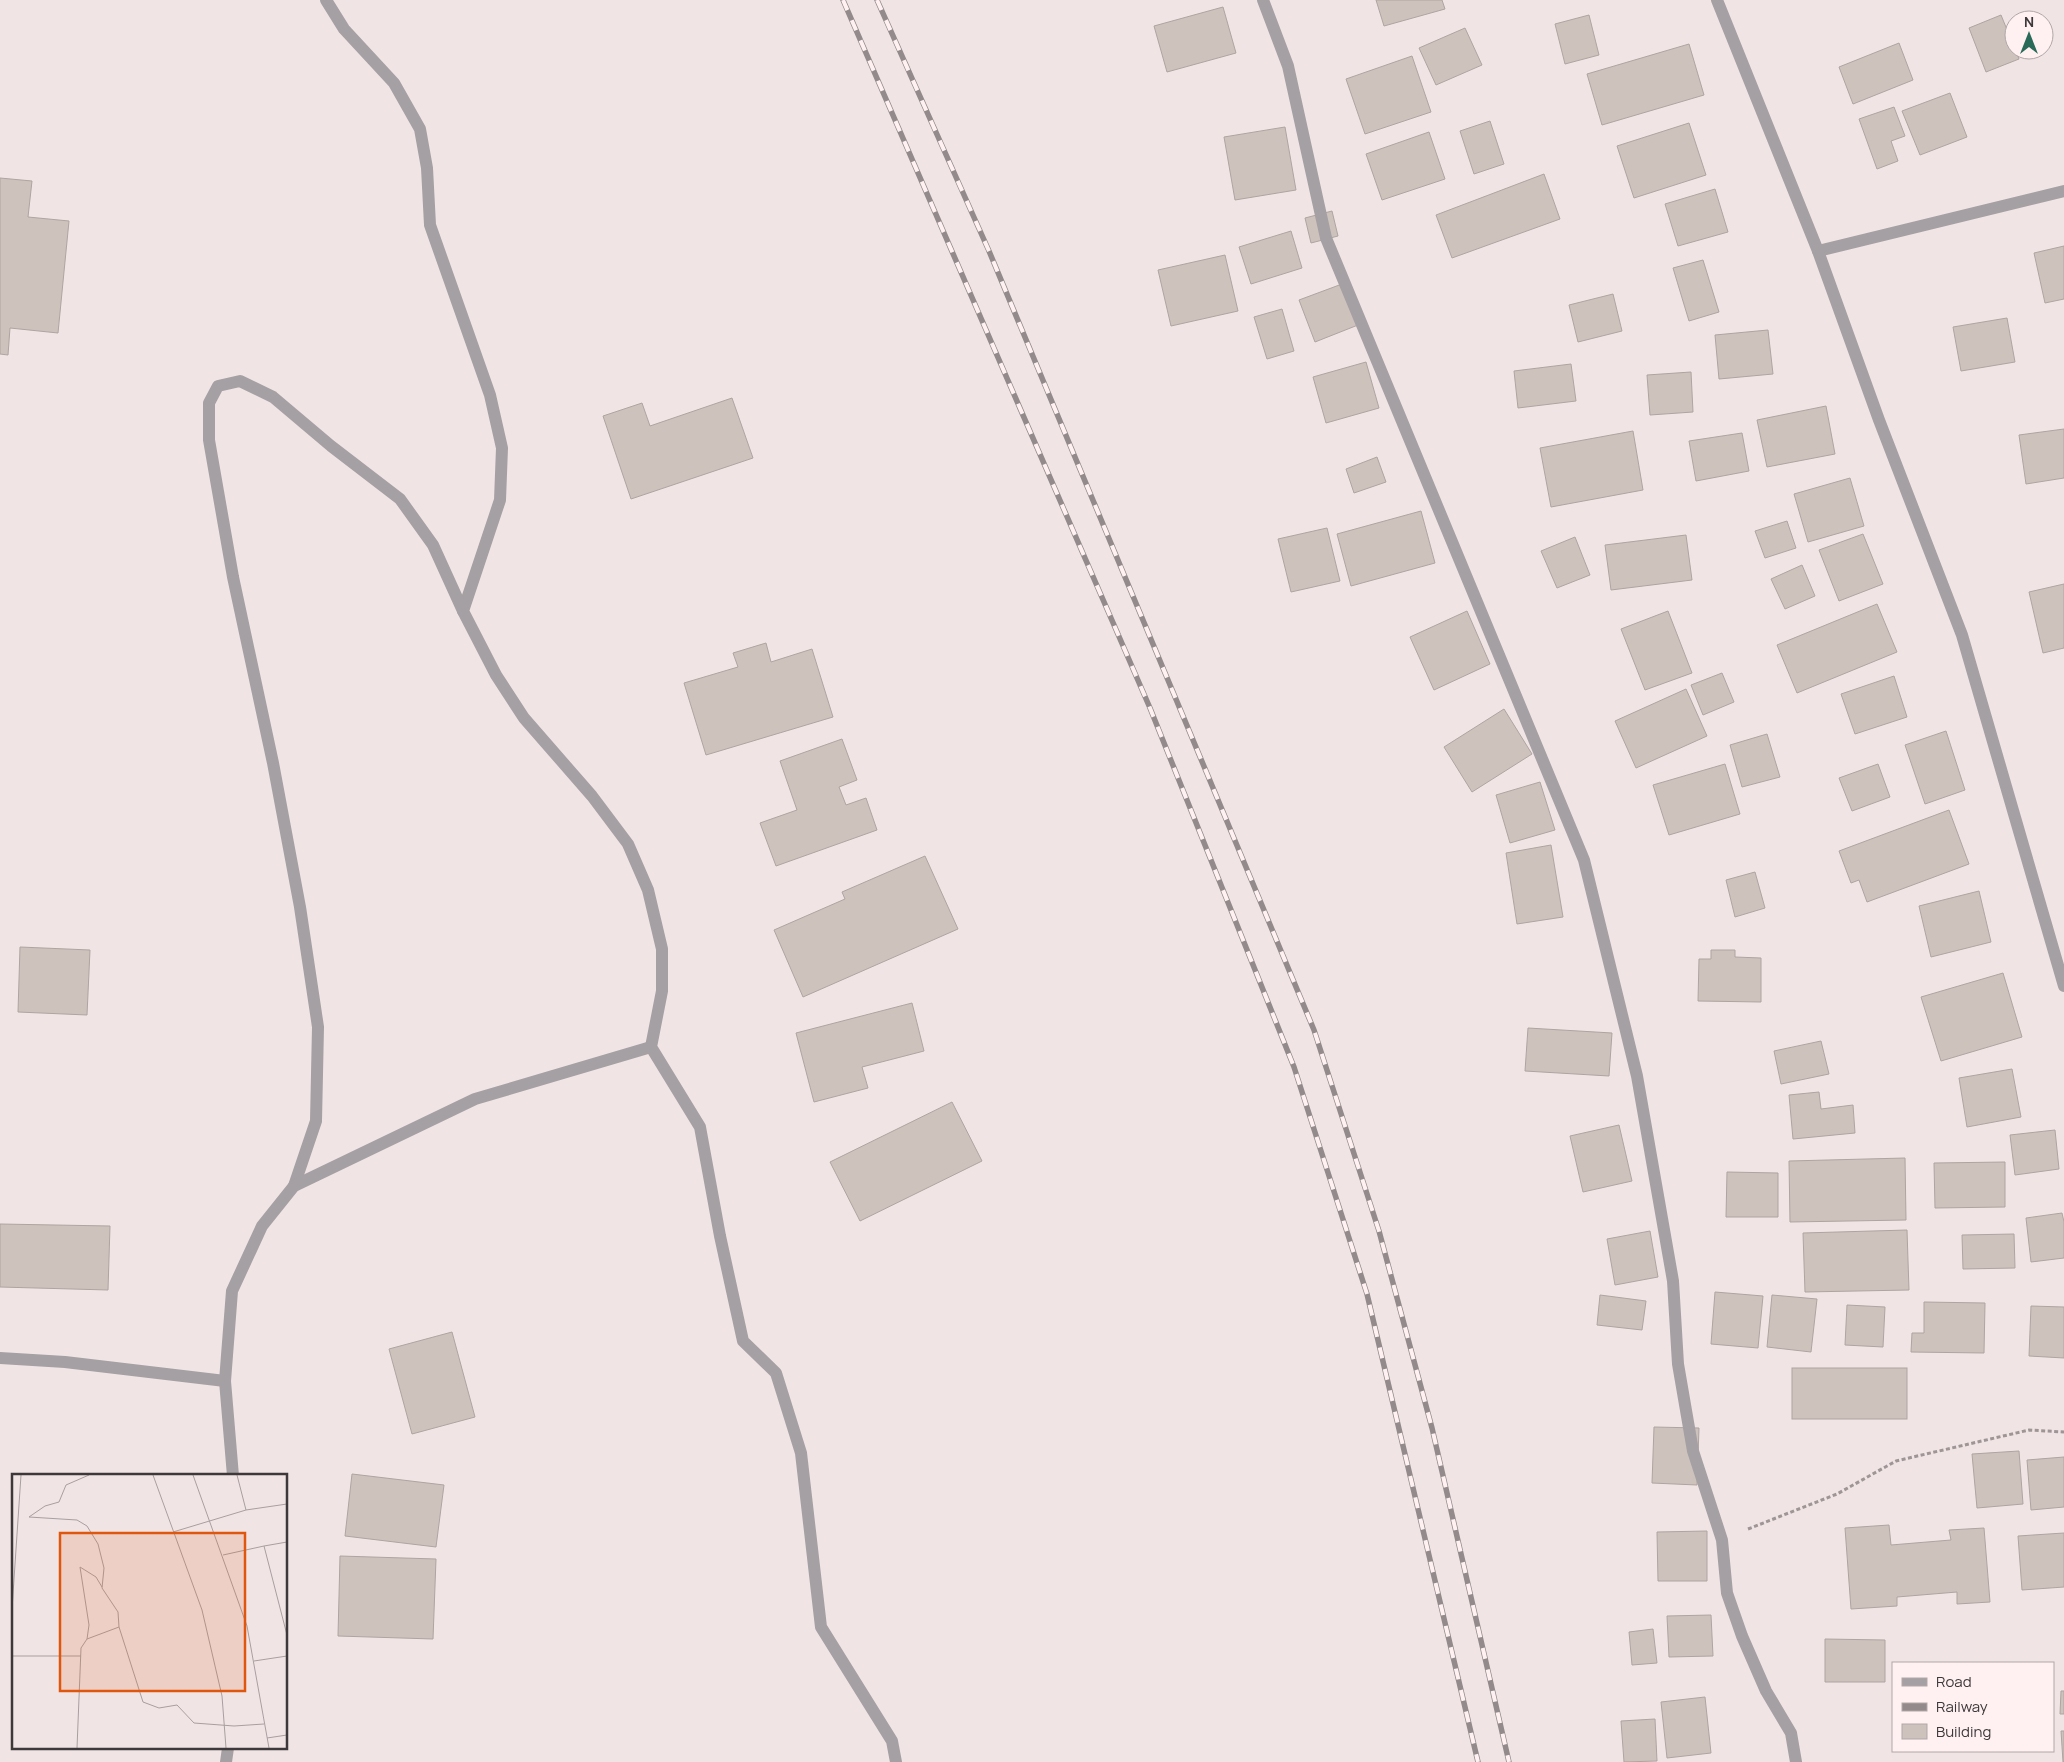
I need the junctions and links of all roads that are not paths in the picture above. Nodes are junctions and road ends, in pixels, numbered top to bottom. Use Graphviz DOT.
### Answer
graph roads {
  1 [pos="326,0"];
  2 [pos="1262,0"];
  3 [pos="1717,0"];
  4 [pos="2064,190"];
  5 [pos="1818,250"];
  6 [pos="463,611"];
  7 [pos="2064,986"];
  8 [pos="651,1047"];
  9 [pos="294,1186"];
  10 [pos="0,1358"];
  11 [pos="225,1381"];
  12 [pos="233,1474"];
  13 [pos="896,1762"];
  14 [pos="1796,1762"];
  1 -- 6 [label="street"];
  2 -- 14 [label="street"];
  3 -- 5 [label="street"];
  4 -- 5 [label="street"];
  5 -- 7 [label="street"];
  6 -- 8 [label="street"];
  6 -- 9 [label="street"];
  8 -- 9 [label="street"];
  8 -- 13 [label="street"];
  9 -- 11 [label="street"];
  10 -- 11 [label="street"];
  11 -- 12 [label="street"];
}
